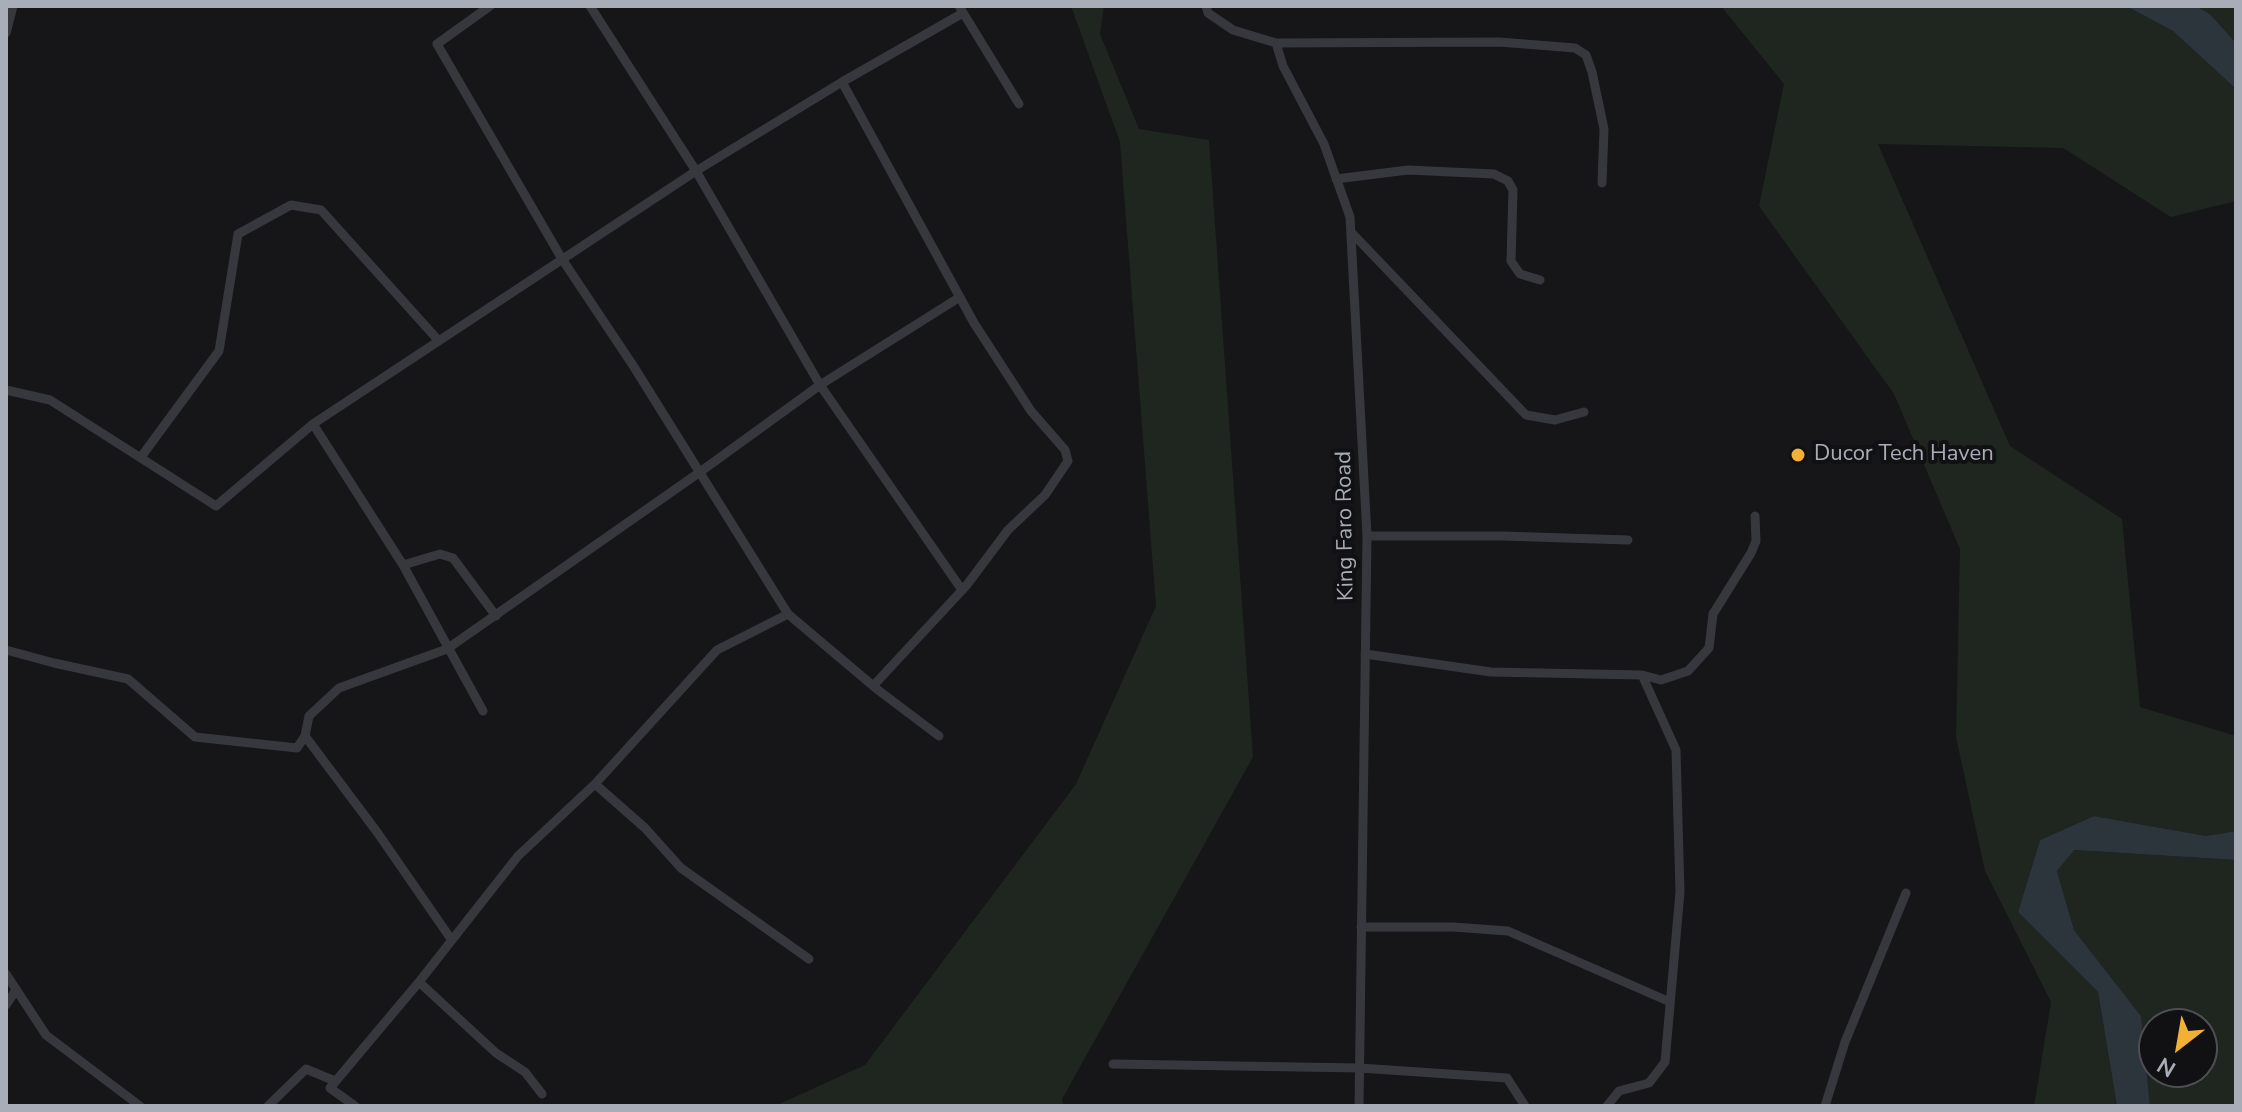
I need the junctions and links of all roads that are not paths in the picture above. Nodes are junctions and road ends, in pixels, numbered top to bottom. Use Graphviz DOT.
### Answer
graph roads {
  1 [pos="13,6"];
  2 [pos="490,6"];
  3 [pos="590,6"];
  4 [pos="1206,6"];
  5 [pos="961,10"];
  6 [pos="6,33"];
  7 [pos="1276,43"];
  8 [pos="842,82"];
  9 [pos="1019,104"];
  10 [pos="696,171"];
  11 [pos="1336,179"];
  12 [pos="1602,183"];
  13 [pos="1351,232"];
  14 [pos="562,259"];
  15 [pos="1540,280"];
  16 [pos="960,297"];
  17 [pos="438,340"];
  18 [pos="820,385"];
  19 [pos="6,390"];
  20 [pos="1584,412"];
  21 [pos="313,424"];
  22 [pos="141,457"];
  23 [pos="700,472"];
  24 [pos="1755,516"];
  25 [pos="1367,536"];
  26 [pos="1628,540"];
  27 [pos="403,565"];
  28 [pos="962,590"];
  29 [pos="788,614"];
  30 [pos="496,616"];
  31 [pos="447,649"];
  32 [pos="6,650"];
  33 [pos="1365,654"];
  34 [pos="1642,675"];
  35 [pos="873,686"];
  36 [pos="483,711"];
  37 [pos="305,736"];
  38 [pos="939,736"];
  39 [pos="595,784"];
  40 [pos="1906,893"];
  41 [pos="1361,927"];
  42 [pos="451,939"];
  43 [pos="809,959"];
  44 [pos="6,974"];
  45 [pos="419,982"];
  46 [pos="16,990"];
  47 [pos="1670,1002"];
  48 [pos="6,1005"];
  49 [pos="1113,1064"];
  50 [pos="1360,1068"];
  51 [pos="335,1081"];
  52 [pos="542,1094"];
  53 [pos="140,1106"];
  54 [pos="268,1106"];
  55 [pos="355,1106"];
  56 [pos="1359,1106"];
  57 [pos="1525,1106"];
  58 [pos="1607,1106"];
  59 [pos="1825,1106"];
  1 -- 6 [label="street"];
  2 -- 14 [label="street"];
  3 -- 10 [label="street"];
  4 -- 7 [label="street"];
  5 -- 8 [label="street"];
  5 -- 9 [label="street"];
  7 -- 11 [label="street, King Faro Road"];
  7 -- 12 [label="street"];
  8 -- 10 [label="street"];
  8 -- 16 [label="street"];
  10 -- 14 [label="street"];
  10 -- 18 [label="street"];
  11 -- 13 [label="street, King Faro Road"];
  11 -- 15 [label="street"];
  13 -- 20 [label="street"];
  13 -- 25 [label="street, King Faro Road"];
  14 -- 17 [label="street"];
  14 -- 23 [label="street"];
  16 -- 18 [label="street"];
  16 -- 28 [label="street"];
  17 -- 21 [label="street"];
  17 -- 22 [label="street"];
  18 -- 23 [label="street"];
  18 -- 28 [label="street"];
  19 -- 22 [label="street"];
  21 -- 22 [label="street"];
  21 -- 27 [label="street"];
  23 -- 29 [label="street"];
  23 -- 30 [label="street"];
  24 -- 34 [label="street"];
  25 -- 26 [label="street"];
  25 -- 33 [label="street, King Faro Road"];
  27 -- 30 [label="street"];
  27 -- 31 [label="street"];
  28 -- 35 [label="street"];
  29 -- 35 [label="street"];
  29 -- 39 [label="street"];
  30 -- 31 [label="street"];
  31 -- 36 [label="street"];
  31 -- 37 [label="street"];
  32 -- 37 [label="street"];
  33 -- 34 [label="street"];
  33 -- 41 [label="street, King Faro Road"];
  34 -- 47 [label="street"];
  35 -- 38 [label="street"];
  37 -- 42 [label="street"];
  39 -- 42 [label="street"];
  39 -- 43 [label="street"];
  40 -- 59 [label="street"];
  41 -- 47 [label="street"];
  41 -- 50 [label="street, King Faro Road"];
  42 -- 45 [label="street"];
  44 -- 46 [label="street"];
  45 -- 51 [label="street"];
  45 -- 52 [label="street"];
  46 -- 48 [label="street"];
  46 -- 53 [label="street"];
  47 -- 58 [label="street"];
  49 -- 50 [label="street"];
  50 -- 56 [label="street, King Faro Road"];
  50 -- 57 [label="street"];
  51 -- 54 [label="street"];
  51 -- 55 [label="street"];
}
